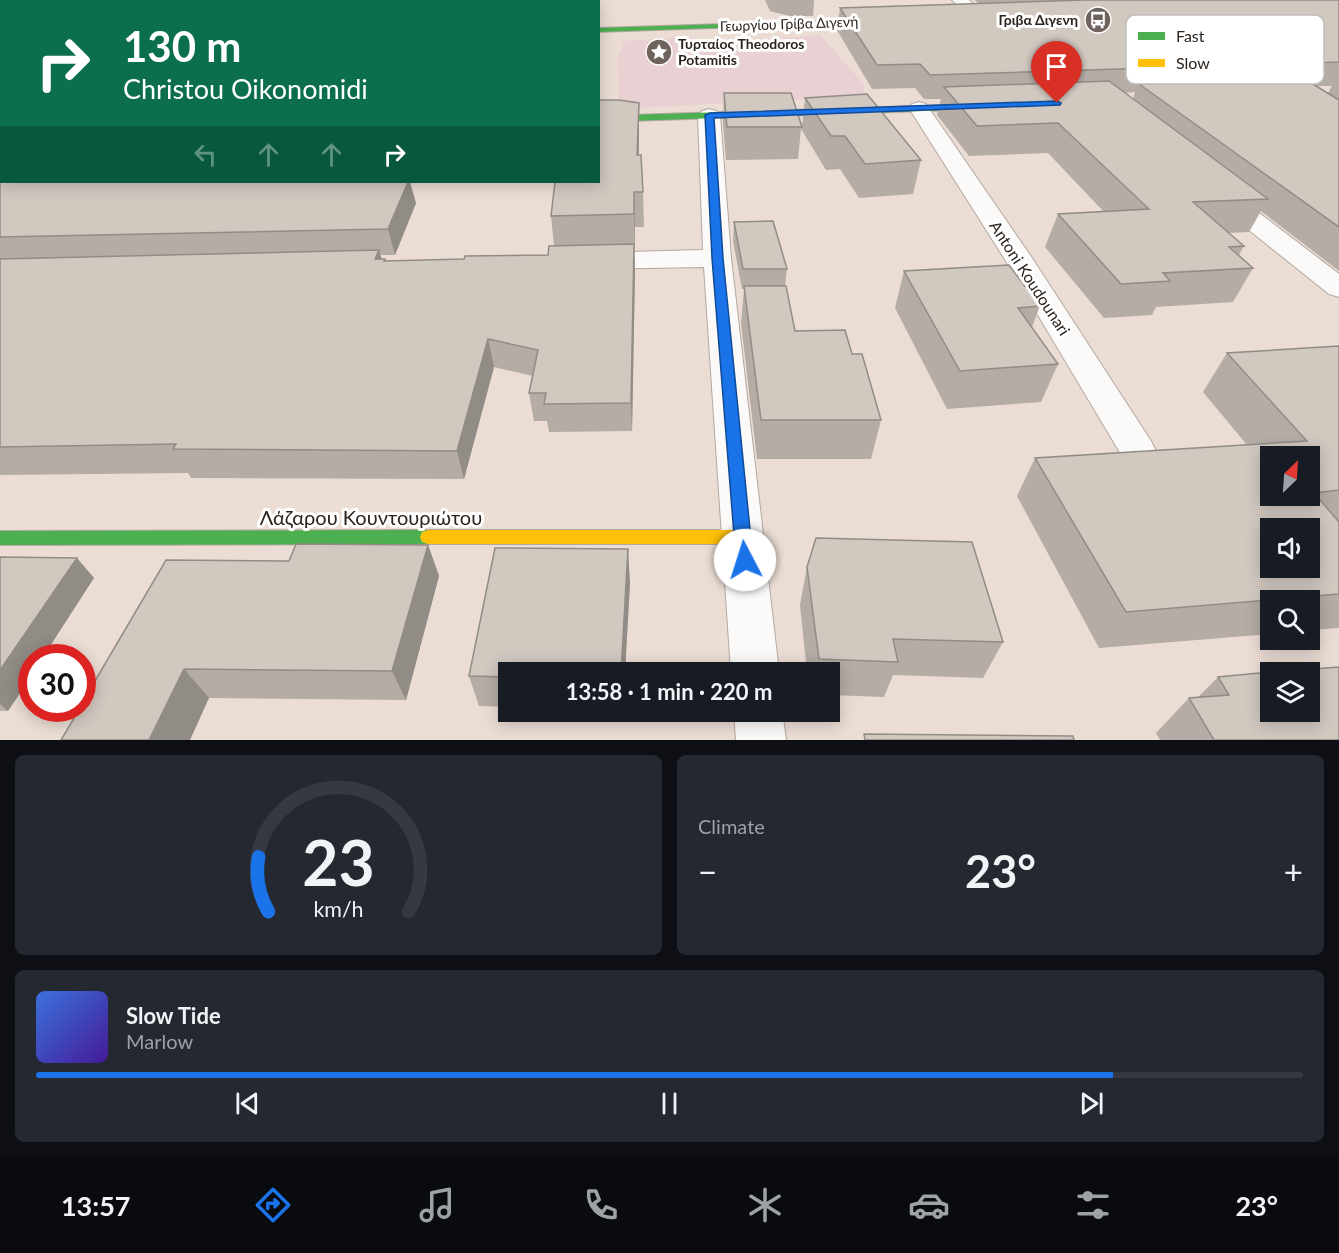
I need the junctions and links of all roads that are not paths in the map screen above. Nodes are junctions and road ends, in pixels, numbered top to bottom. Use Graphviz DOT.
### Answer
graph roads {
  1 [pos="960,0"];
  2 [pos="749,8"];
  3 [pos="984,17"];
  4 [pos="955,18"];
  5 [pos="898,20"];
  6 [pos="756,24"];
  7 [pos="600,30"];
  8 [pos="999,105"];
  9 [pos="919,108"];
  10 [pos="710,115"];
  11 [pos="600,118"];
  12 [pos="1203,180"];
  13 [pos="717,258"];
  14 [pos="558,262"];
  15 [pos="1339,288"];
  16 [pos="1138,451"];
  17 [pos="742,537"];
  18 [pos="0,538"];
  19 [pos="754,662"];
  20 [pos="759,722"];
  21 [pos="761,740"];
  1 -- 3 [label="street"];
  2 -- 6 [label="street"];
  3 -- 4 [label="street"];
  5 -- 6 [label="street, Γεωργίου Γρίβα Διγενή"];
  6 -- 7 [label="street, Γεωργίου Γρίβα Διγενή"];
  8 -- 9 [label="street"];
  9 -- 10 [label="street"];
  9 -- 16 [label="street, Antoni Koudounari"];
  10 -- 11 [label="street"];
  10 -- 13 [label="street"];
  12 -- 15 [label="street"];
  13 -- 14 [label="street"];
  13 -- 17 [label="street"];
  17 -- 18 [label="street, Λάζαρου Κουντουριώτου"];
  17 -- 19 [label="street"];
  20 -- 21 [label="street"];
}
